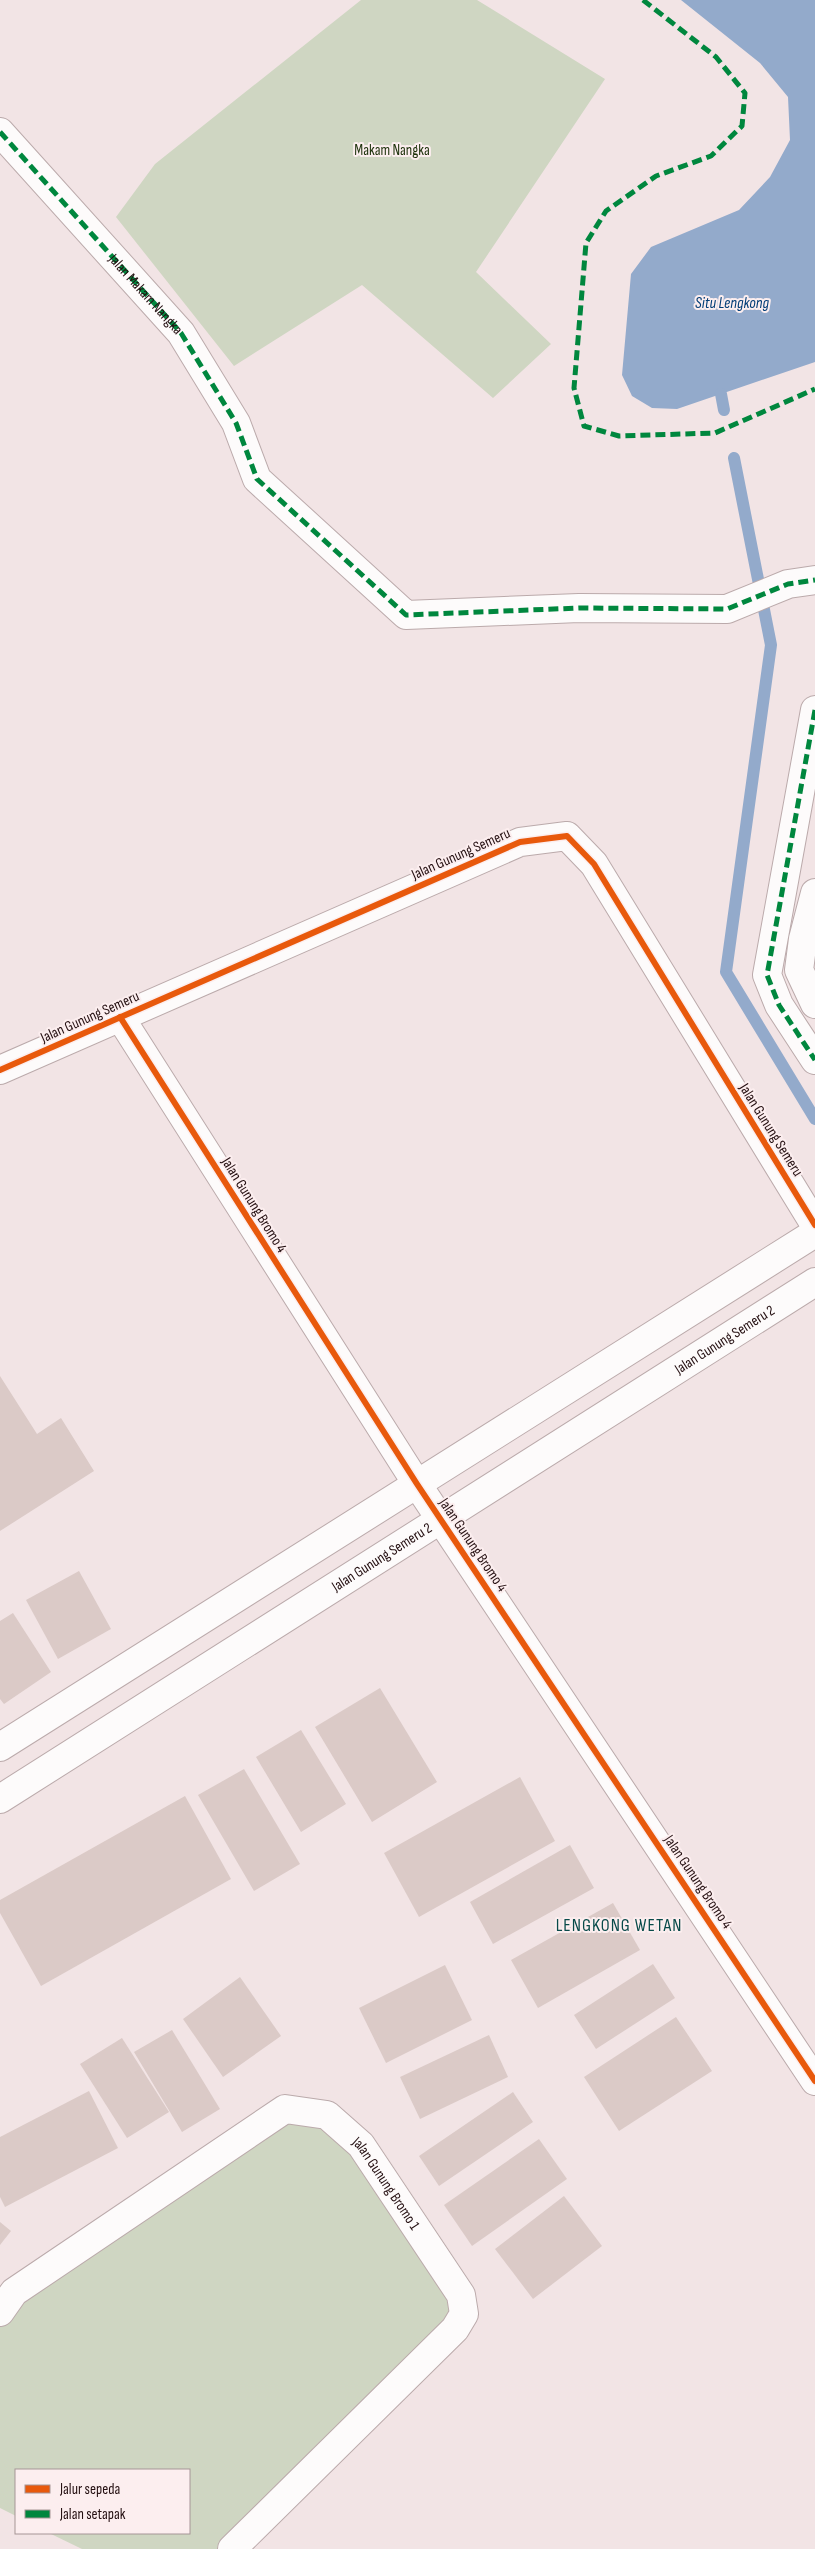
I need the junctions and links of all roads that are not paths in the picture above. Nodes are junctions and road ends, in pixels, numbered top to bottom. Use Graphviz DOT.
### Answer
graph roads {
  1 [pos="0,132"];
  2 [pos="815,580"];
  3 [pos="815,710"];
  4 [pos="815,893"];
  5 [pos="815,1004"];
  6 [pos="120,1017"];
  7 [pos="815,1060"];
  8 [pos="0,1070"];
  9 [pos="815,1225"];
  10 [pos="815,1234"];
  11 [pos="815,1282"];
  12 [pos="417,1484"];
  13 [pos="441,1519"];
  14 [pos="0,1747"];
  15 [pos="0,1799"];
  16 [pos="815,2081"];
  17 [pos="0,2312"];
  18 [pos="232,2549"];
  1 -- 2 [label="street, Jalan Makam Nangka"];
  3 -- 7 [label="street"];
  4 -- 5 [label="street"];
  6 -- 8 [label="street, Jalan Gunung Semeru"];
  6 -- 9 [label="street, Jalan Gunung Semeru"];
  6 -- 12 [label="street, Jalan Gunung Bromo 4"];
  10 -- 12 [label="street"];
  11 -- 13 [label="street, Jalan Gunung Semeru 2"];
  12 -- 13 [label="street, Jalan Gunung Bromo 4"];
  12 -- 14 [label="street"];
  13 -- 15 [label="street, Jalan Gunung Semeru 2"];
  13 -- 16 [label="street, Jalan Gunung Bromo 4"];
  17 -- 18 [label="street, Jalan Gunung Bromo 1"];
}
